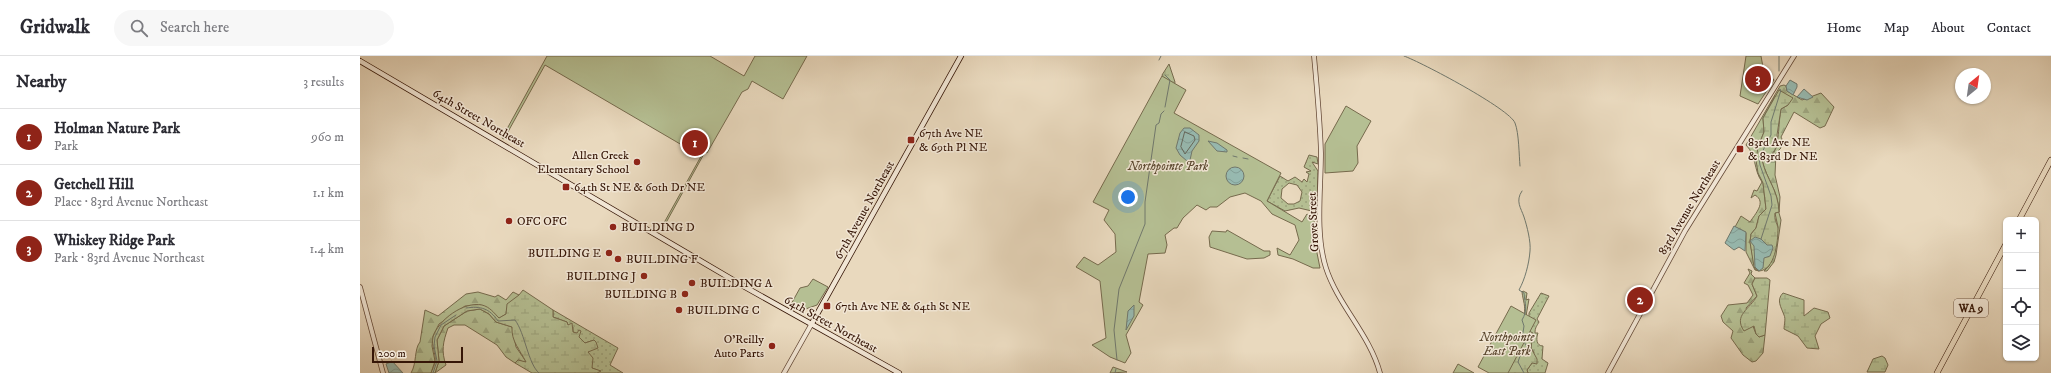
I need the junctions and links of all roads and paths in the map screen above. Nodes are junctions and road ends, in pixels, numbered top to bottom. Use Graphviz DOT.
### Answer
graph roads {
  1 [pos="961,56"];
  2 [pos="1314,56"];
  3 [pos="1794,56"];
  4 [pos="360,61"];
  5 [pos="2051,160"];
  6 [pos="2021,217"];
  7 [pos="2003,250"];
  8 [pos="360,286"];
  9 [pos="811,325"];
  10 [pos="383,373"];
  11 [pos="784,373"];
  12 [pos="899,373"];
  13 [pos="1380,373"];
  14 [pos="1608,373"];
  15 [pos="1937,373"];
  1 -- 9 [label="main road, 67th Avenue Northeast"];
  2 -- 13 [label="street, Grove Street"];
  3 -- 14 [label="street, 83rd Avenue Northeast"];
  4 -- 9 [label="main road, 64th Street Northeast"];
  5 -- 6 [label="main road"];
  7 -- 15 [label="main road, WA 9"];
  8 -- 10 [label="street"];
  9 -- 11 [label="street, 67th Avenue Northeast"];
  9 -- 12 [label="main road, 64th Street Northeast"];
}
